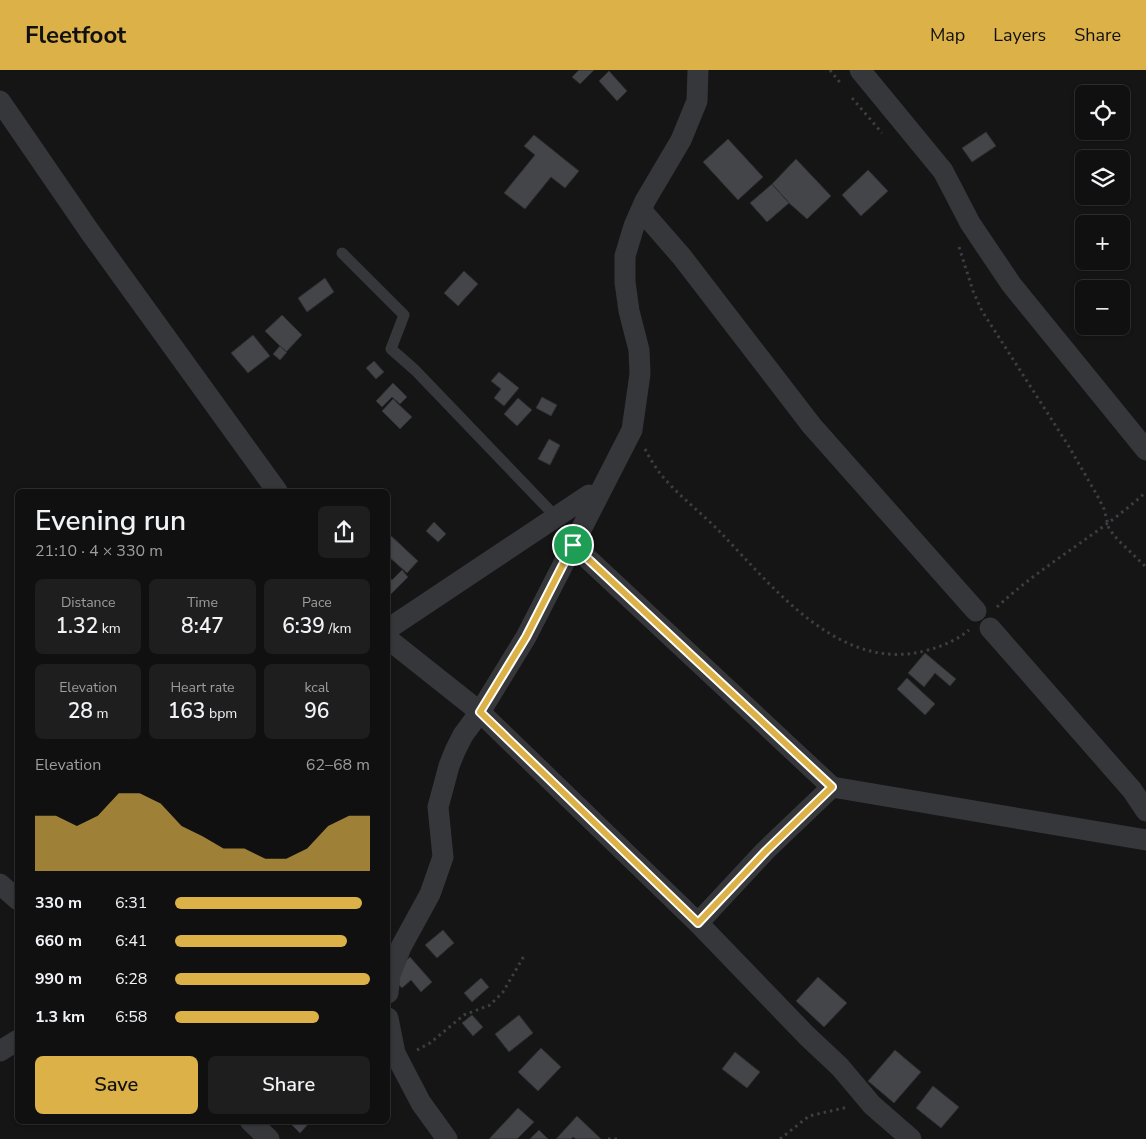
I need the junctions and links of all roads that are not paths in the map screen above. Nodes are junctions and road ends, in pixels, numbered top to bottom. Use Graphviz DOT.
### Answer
graph roads {
  1 [pos="698,70"];
  2 [pos="860,70"];
  3 [pos="0,101"];
  4 [pos="641,210"];
  5 [pos="342,253"];
  6 [pos="1146,450"];
  7 [pos="276,489"];
  8 [pos="590,495"];
  9 [pos="556,517"];
  10 [pos="573,545"];
  11 [pos="390,628"];
  12 [pos="390,640"];
  13 [pos="480,712"];
  14 [pos="832,787"];
  15 [pos="1146,811"];
  16 [pos="1146,840"];
  17 [pos="0,884"];
  18 [pos="15,897"];
  19 [pos="698,923"];
  20 [pos="390,974"];
  21 [pos="390,1027"];
  22 [pos="15,1042"];
  23 [pos="0,1051"];
  24 [pos="253,1124"];
  25 [pos="269,1139"];
  26 [pos="447,1139"];
  27 [pos="911,1139"];
  1 -- 4 [label="street"];
  2 -- 6 [label="street"];
  3 -- 7 [label="street"];
  4 -- 10 [label="street"];
  4 -- 15 [label="street"];
  5 -- 9 [label="lane"];
  8 -- 9 [label="street"];
  9 -- 11 [label="street"];
  10 -- 13 [label="street"];
  10 -- 14 [label="street"];
  12 -- 13 [label="street"];
  13 -- 19 [label="street"];
  13 -- 20 [label="street"];
  14 -- 16 [label="street"];
  14 -- 19 [label="street"];
  17 -- 18 [label="street"];
  19 -- 27 [label="street"];
  21 -- 26 [label="street"];
  22 -- 23 [label="street"];
  24 -- 25 [label="street"];
}
